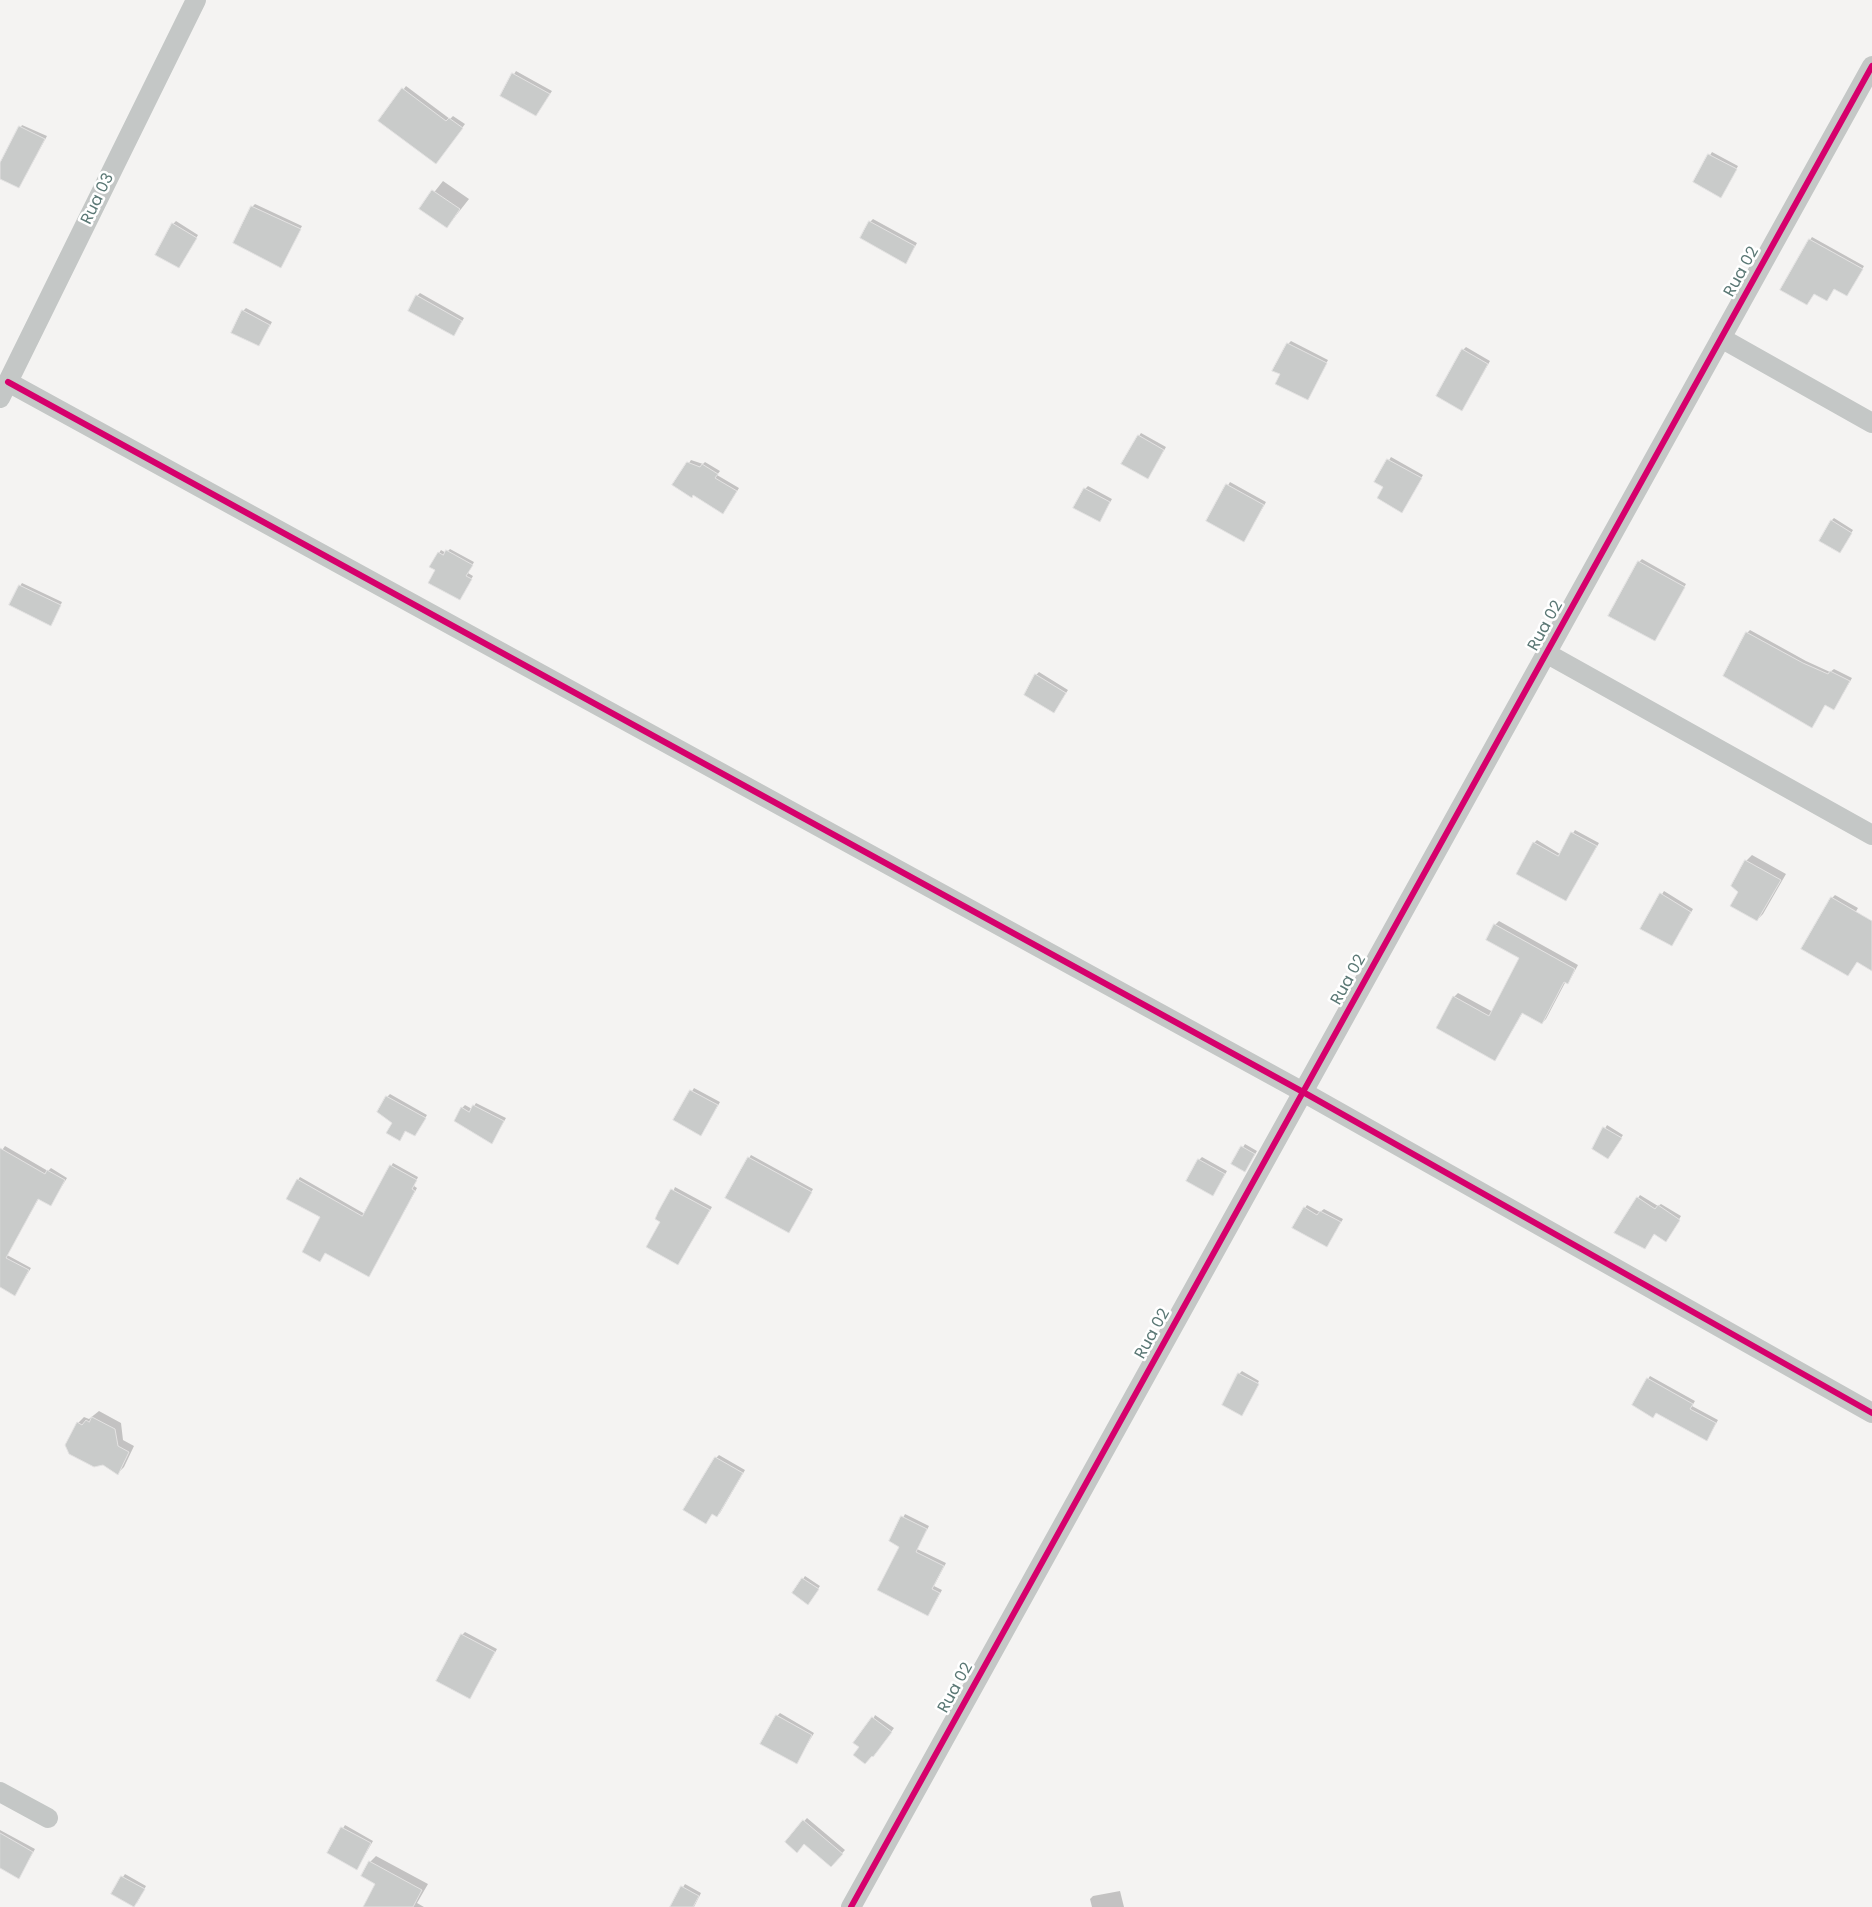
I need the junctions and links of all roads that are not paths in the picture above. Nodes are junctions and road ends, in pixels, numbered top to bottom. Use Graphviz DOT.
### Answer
graph roads {
  1 [pos="196,0"];
  2 [pos="1872,66"];
  3 [pos="1721,338"];
  4 [pos="4,390"];
  5 [pos="1872,423"];
  6 [pos="1546,653"];
  7 [pos="1872,835"];
  8 [pos="1303,1092"];
  9 [pos="1872,1414"];
  10 [pos="0,1792"];
  11 [pos="48,1818"];
  12 [pos="851,1907"];
  1 -- 4 [label="street, Rua 03"];
  2 -- 3 [label="street, Rua 02"];
  3 -- 5 [label="street"];
  3 -- 6 [label="street, Rua 02"];
  4 -- 8 [label="street"];
  6 -- 7 [label="street"];
  6 -- 8 [label="street, Rua 02"];
  8 -- 9 [label="street"];
  8 -- 12 [label="street, Rua 02"];
  10 -- 11 [label="street"];
}
